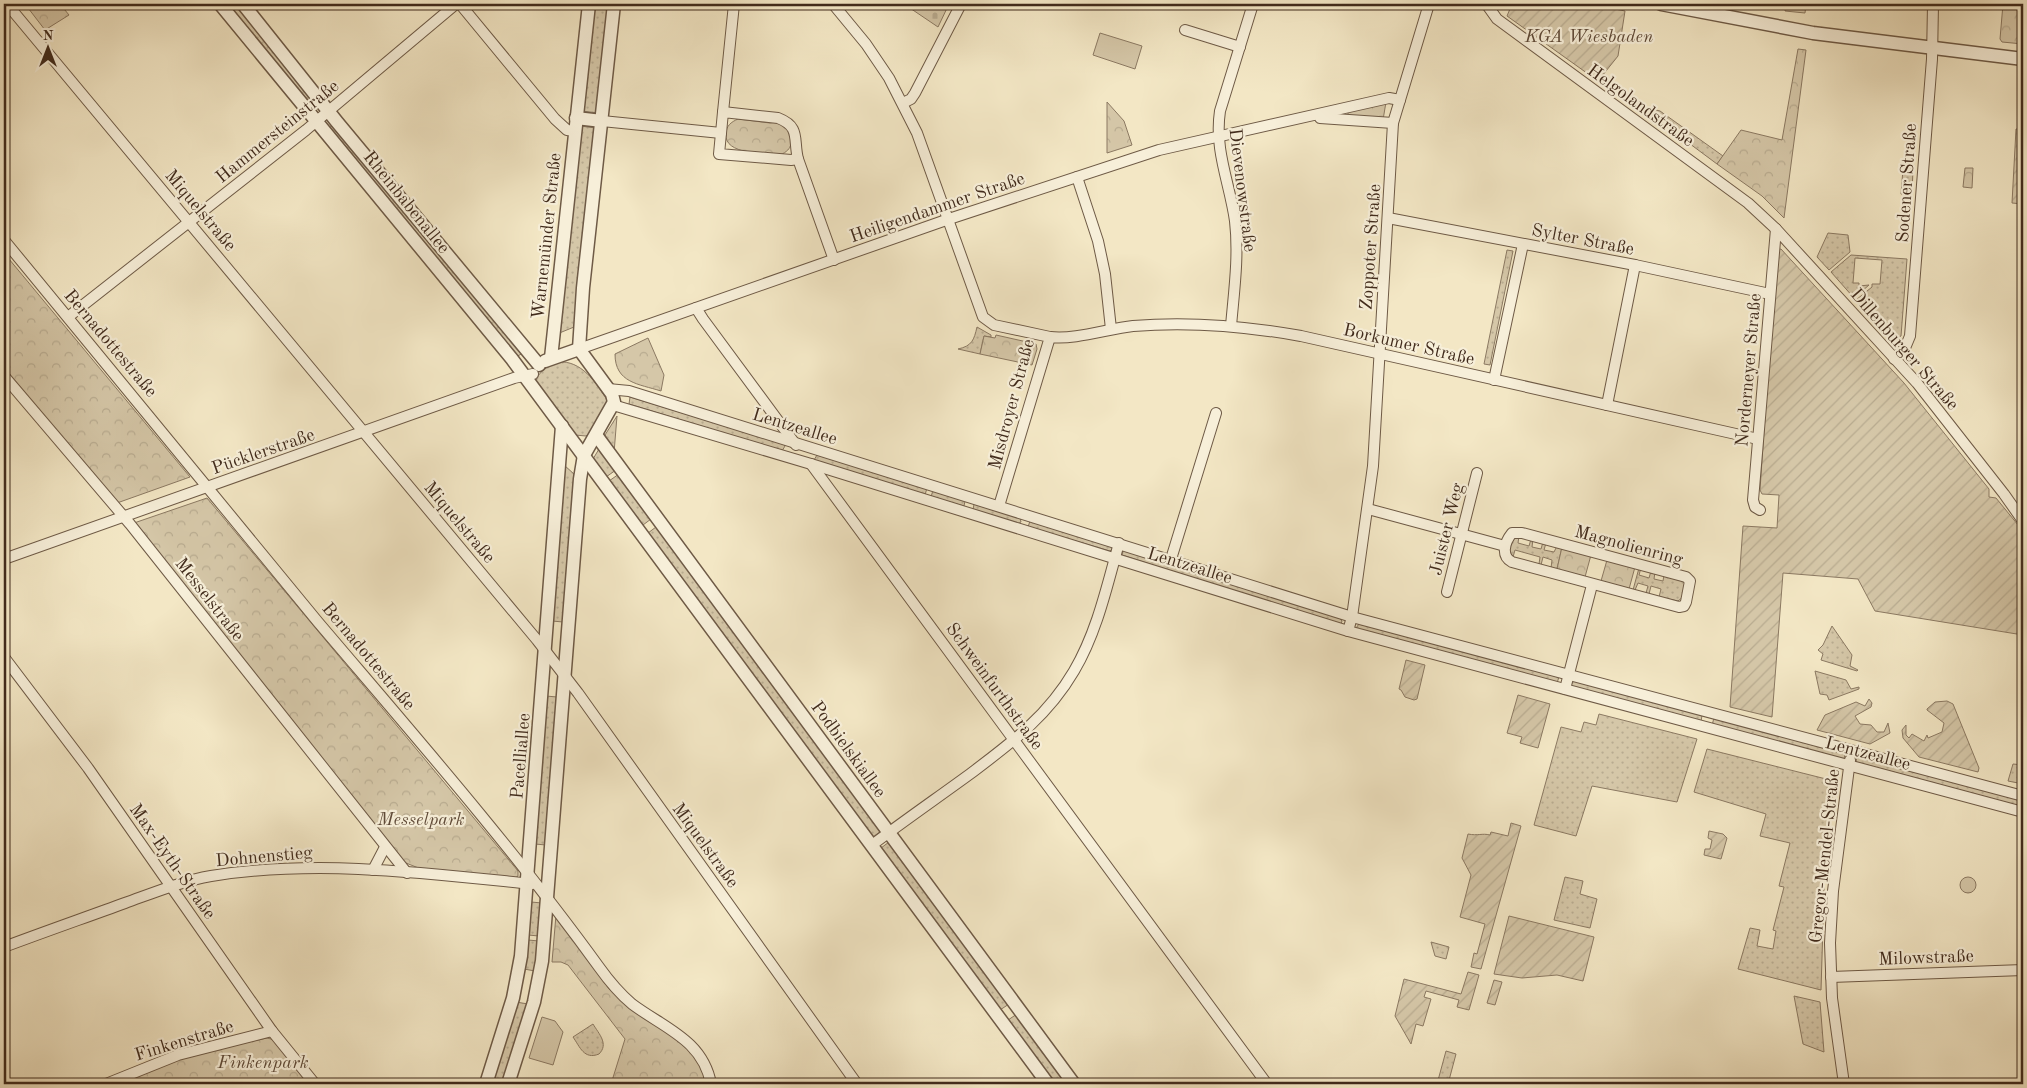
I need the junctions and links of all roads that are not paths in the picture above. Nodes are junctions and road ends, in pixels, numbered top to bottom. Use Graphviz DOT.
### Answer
graph roads {
  1 [pos="7,4"];
  2 [pos="220,4"];
  3 [pos="243,4"];
  4 [pos="456,4"];
  5 [pos="460,4"];
  6 [pos="589,4"];
  7 [pos="614,4"];
  8 [pos="734,4"];
  9 [pos="833,4"];
  10 [pos="962,4"];
  11 [pos="1253,4"];
  12 [pos="1429,4"];
  13 [pos="1661,4"];
  14 [pos="1933,4"];
  15 [pos="1487,5"];
  16 [pos="1185,30"];
  17 [pos="1240,47"];
  18 [pos="1932,48"];
  19 [pos="2023,59"];
  20 [pos="1400,100"];
  21 [pos="903,104"];
  22 [pos="329,111"];
  23 [pos="722,112"];
  24 [pos="1311,117"];
  25 [pos="317,121"];
  26 [pos="602,121"];
  27 [pos="1393,124"];
  28 [pos="575,125"];
  29 [pos="721,133"];
  30 [pos="1218,137"];
  31 [pos="798,159"];
  32 [pos="1077,177"];
  33 [pos="1388,218"];
  34 [pos="949,219"];
  35 [pos="189,222"];
  36 [pos="1776,229"];
  37 [pos="4,240"];
  38 [pos="1523,244"];
  39 [pos="834,260"];
  40 [pos="1635,265"];
  41 [pos="1770,294"];
  42 [pos="696,308"];
  43 [pos="68,317"];
  44 [pos="1231,326"];
  45 [pos="1111,329"];
  46 [pos="1050,337"];
  47 [pos="579,348"];
  48 [pos="1379,354"];
  49 [pos="551,358"];
  50 [pos="1894,359"];
  51 [pos="532,375"];
  52 [pos="4,376"];
  53 [pos="1494,380"];
  54 [pos="608,389"];
  55 [pos="613,405"];
  56 [pos="1606,405"];
  57 [pos="1216,413"];
  58 [pos="562,426"];
  59 [pos="365,432"];
  60 [pos="596,435"];
  61 [pos="1758,439"];
  62 [pos="795,444"];
  63 [pos="584,455"];
  64 [pos="812,464"];
  65 [pos="1477,473"];
  66 [pos="208,487"];
  67 [pos="2004,494"];
  68 [pos="971,498"];
  69 [pos="999,506"];
  70 [pos="2023,508"];
  71 [pos="1368,509"];
  72 [pos="1760,510"];
  73 [pos="967,512"];
  74 [pos="1027,515"];
  75 [pos="124,517"];
  76 [pos="657,519"];
  77 [pos="2023,521"];
  78 [pos="1022,530"];
  79 [pos="640,531"];
  80 [pos="1462,534"];
  81 [pos="1119,543"];
  82 [pos="1506,546"];
  83 [pos="1115,558"];
  84 [pos="4,559"];
  85 [pos="1171,559"];
  86 [pos="1592,585"];
  87 [pos="1447,592"];
  88 [pos="1352,617"];
  89 [pos="1348,631"];
  90 [pos="546,651"];
  91 [pos="4,657"];
  92 [pos="563,674"];
  93 [pos="1569,675"];
  94 [pos="1565,689"];
  95 [pos="1708,712"];
  96 [pos="1705,726"];
  97 [pos="1014,741"];
  98 [pos="1852,750"];
  99 [pos="1849,765"];
  100 [pos="2023,796"];
  101 [pos="2023,812"];
  102 [pos="888,833"];
  103 [pos="872,845"];
  104 [pos="385,847"];
  105 [pos="372,870"];
  106 [pos="407,873"];
  107 [pos="531,880"];
  108 [pos="171,886"];
  109 [pos="547,897"];
  110 [pos="4,947"];
  111 [pos="2023,970"];
  112 [pos="518,973"];
  113 [pos="540,977"];
  114 [pos="1830,977"];
  115 [pos="513,998"];
  116 [pos="534,1002"];
  117 [pos="1016,1006"];
  118 [pos="999,1018"];
  119 [pos="272,1031"];
  120 [pos="106,1084"];
  121 [pos="315,1084"];
  122 [pos="486,1084"];
  123 [pos="508,1084"];
  124 [pos="711,1084"];
  125 [pos="857,1084"];
  126 [pos="1048,1084"];
  127 [pos="1074,1084"];
  128 [pos="1267,1084"];
  129 [pos="1844,1084"];
  1 -- 35 [label="street, Miquelstraße"];
  2 -- 25 [label="street, Rheinbabenallee"];
  3 -- 22 [label="street, Rheinbabenallee"];
  4 -- 22 [label="street, Hammersteinstraße"];
  5 -- 28 [label="street"];
  6 -- 28 [label="street, Warnemünder Straße"];
  7 -- 26 [label="street"];
  8 -- 23 [label="street"];
  9 -- 21 [label="street, Misdroyer Straße"];
  10 -- 21 [label="street"];
  11 -- 17 [label="street, Dievenowstraße"];
  12 -- 20 [label="street, Zoppoter Straße"];
  13 -- 18 [label="street"];
  14 -- 18 [label="street, Sodener Straße"];
  15 -- 36 [label="street, Helgolandstraße"];
  16 -- 17 [label="street"];
  17 -- 30 [label="street, Dievenowstraße"];
  18 -- 19 [label="street"];
  18 -- 50 [label="street, Sodener Straße"];
  20 -- 24 [label="street, Heiligendammer Straße"];
  20 -- 27 [label="street, Zoppoter Straße"];
  21 -- 34 [label="street, Misdroyer Straße"];
  22 -- 25 [label="street, Hammersteinstraße"];
  22 -- 51 [label="street, Rheinbabenallee"];
  23 -- 29 [label="street"];
  23 -- 31 [label="street"];
  24 -- 27 [label="street, Heiligendammer Straße"];
  24 -- 30 [label="street, Heiligendammer Straße"];
  25 -- 35 [label="street, Hammersteinstraße"];
  25 -- 51 [label="street, Rheinbabenallee"];
  26 -- 28 [label="street"];
  26 -- 29 [label="street"];
  26 -- 47 [label="street"];
  27 -- 33 [label="street, Zoppoter Straße"];
  28 -- 49 [label="street, Warnemünder Straße"];
  29 -- 31 [label="street"];
  30 -- 32 [label="street, Heiligendammer Straße"];
  30 -- 44 [label="street, Dievenowstraße"];
  31 -- 39 [label="street"];
  32 -- 34 [label="street, Heiligendammer Straße"];
  32 -- 45 [label="street"];
  33 -- 38 [label="street, Sylter Straße"];
  33 -- 48 [label="street, Zoppoter Straße"];
  34 -- 39 [label="street, Heiligendammer Straße"];
  34 -- 46 [label="street, Misdroyer Straße"];
  35 -- 43 [label="street, Hammersteinstraße"];
  35 -- 59 [label="street, Miquelstraße"];
  36 -- 41 [label="street, Norderneyer Straße"];
  36 -- 50 [label="street, Dillenburger Straße"];
  37 -- 43 [label="street, Bernadottestraße"];
  38 -- 40 [label="street, Sylter Straße"];
  38 -- 53 [label="street"];
  39 -- 42 [label="street, Heiligendammer Straße"];
  40 -- 41 [label="street, Sylter Straße"];
  40 -- 56 [label="street"];
  41 -- 61 [label="street, Norderneyer Straße"];
  42 -- 47 [label="street, Heiligendammer Straße"];
  42 -- 62 [label="street, Schweinfurthstraße"];
  43 -- 66 [label="street, Bernadottestraße"];
  44 -- 45 [label="street, Borkumer Straße"];
  44 -- 48 [label="street, Borkumer Straße"];
  45 -- 46 [label="street, Borkumer Straße"];
  46 -- 69 [label="street, Misdroyer Straße"];
  47 -- 49 [label="street"];
  47 -- 54 [label="street"];
  48 -- 53 [label="street, Borkumer Straße"];
  48 -- 71 [label="street, Zoppoter Straße"];
  49 -- 51 [label="street"];
  50 -- 67 [label="street, Dillenburger Straße"];
  51 -- 58 [label="street, Rheinbabenallee"];
  51 -- 59 [label="street, Pücklerstraße"];
  52 -- 75 [label="street, Messelstraße"];
  53 -- 56 [label="street, Borkumer Straße"];
  54 -- 55 [label="street"];
  54 -- 62 [label="street, Lentzeallee"];
  55 -- 60 [label="street"];
  55 -- 64 [label="street, Lentzeallee"];
  56 -- 61 [label="street, Borkumer Straße"];
  57 -- 85 [label="street"];
  58 -- 63 [label="street, Rheinbabenallee"];
  58 -- 90 [label="street, Pacelliallee"];
  59 -- 66 [label="street, Pücklerstraße"];
  59 -- 90 [label="street, Miquelstraße"];
  60 -- 63 [label="street"];
  60 -- 76 [label="street, Podbielskiallee"];
  61 -- 72 [label="street, Norderneyer Straße"];
  62 -- 64 [label="street, Schweinfurthstraße"];
  62 -- 68 [label="street, Lentzeallee"];
  63 -- 79 [label="street"];
  63 -- 92 [label="street, Pacelliallee"];
  64 -- 73 [label="street, Lentzeallee"];
  64 -- 97 [label="street, Schweinfurthstraße"];
  65 -- 80 [label="street, Juister Weg"];
  66 -- 75 [label="street, Pücklerstraße"];
  66 -- 107 [label="street, Bernadottestraße"];
  67 -- 70 [label="street, Dillenburger Straße"];
  67 -- 77 [label="street, Dillenburger Straße"];
  68 -- 69 [label="street, Lentzeallee"];
  68 -- 73 [label="street"];
  69 -- 74 [label="street, Lentzeallee"];
  71 -- 80 [label="street"];
  71 -- 88 [label="street, Zoppoter Straße"];
  73 -- 78 [label="street, Lentzeallee"];
  74 -- 78 [label="street"];
  74 -- 81 [label="street, Lentzeallee"];
  75 -- 84 [label="street, Pücklerstraße"];
  75 -- 104 [label="street, Messelstraße"];
  76 -- 79 [label="street"];
  76 -- 102 [label="street, Podbielskiallee"];
  78 -- 83 [label="street, Lentzeallee"];
  79 -- 103 [label="street"];
  80 -- 82 [label="street"];
  80 -- 87 [label="street, Juister Weg"];
  81 -- 83 [label="street"];
  81 -- 85 [label="street, Lentzeallee"];
  82 -- 86 [label="street, Magnolienring"];
  82 -- 86 [label="street, Magnolienring"];
  83 -- 89 [label="street, Lentzeallee"];
  83 -- 97 [label="street"];
  85 -- 88 [label="street, Lentzeallee"];
  86 -- 93 [label="street"];
  88 -- 89 [label="street"];
  88 -- 93 [label="street, Lentzeallee"];
  89 -- 94 [label="street, Lentzeallee"];
  90 -- 92 [label="street, Miquelstraße"];
  90 -- 107 [label="street, Pacelliallee"];
  91 -- 108 [label="street, Max-Eyth-Straße"];
  92 -- 109 [label="street, Pacelliallee"];
  92 -- 125 [label="street, Miquelstraße"];
  93 -- 94 [label="street"];
  93 -- 95 [label="street, Lentzeallee"];
  94 -- 96 [label="street, Lentzeallee"];
  95 -- 96 [label="street"];
  95 -- 98 [label="street, Lentzeallee"];
  96 -- 99 [label="street, Lentzeallee"];
  97 -- 102 [label="street"];
  97 -- 128 [label="street, Schweinfurthstraße"];
  98 -- 99 [label="street, Gregor-Mendel-Straße"];
  98 -- 100 [label="street, Lentzeallee"];
  99 -- 101 [label="street, Lentzeallee"];
  99 -- 114 [label="street, Gregor-Mendel-Straße"];
  102 -- 103 [label="street"];
  102 -- 117 [label="street, Podbielskiallee"];
  103 -- 118 [label="street"];
  104 -- 105 [label="street"];
  104 -- 106 [label="street, Messelstraße"];
  105 -- 106 [label="street, Dohnenstieg"];
  105 -- 108 [label="street, Dohnenstieg"];
  106 -- 107 [label="street, Dohnenstieg"];
  107 -- 109 [label="street, Bernadottestraße"];
  107 -- 112 [label="street, Pacelliallee"];
  108 -- 110 [label="street, Dohnenstieg"];
  108 -- 119 [label="street, Max-Eyth-Straße"];
  109 -- 113 [label="street, Pacelliallee"];
  109 -- 124 [label="street, Bernadottestraße"];
  111 -- 114 [label="street, Milowstraße"];
  112 -- 113 [label="street"];
  112 -- 115 [label="street, Pacelliallee"];
  113 -- 116 [label="street, Pacelliallee"];
  114 -- 129 [label="street, Gregor-Mendel-Straße"];
  115 -- 116 [label="street"];
  115 -- 122 [label="street, Pacelliallee"];
  116 -- 123 [label="street, Pacelliallee"];
  117 -- 118 [label="street"];
  117 -- 127 [label="street, Podbielskiallee"];
  118 -- 126 [label="street"];
  119 -- 120 [label="street, Finkenstraße"];
  119 -- 121 [label="street, Max-Eyth-Straße"];
}
